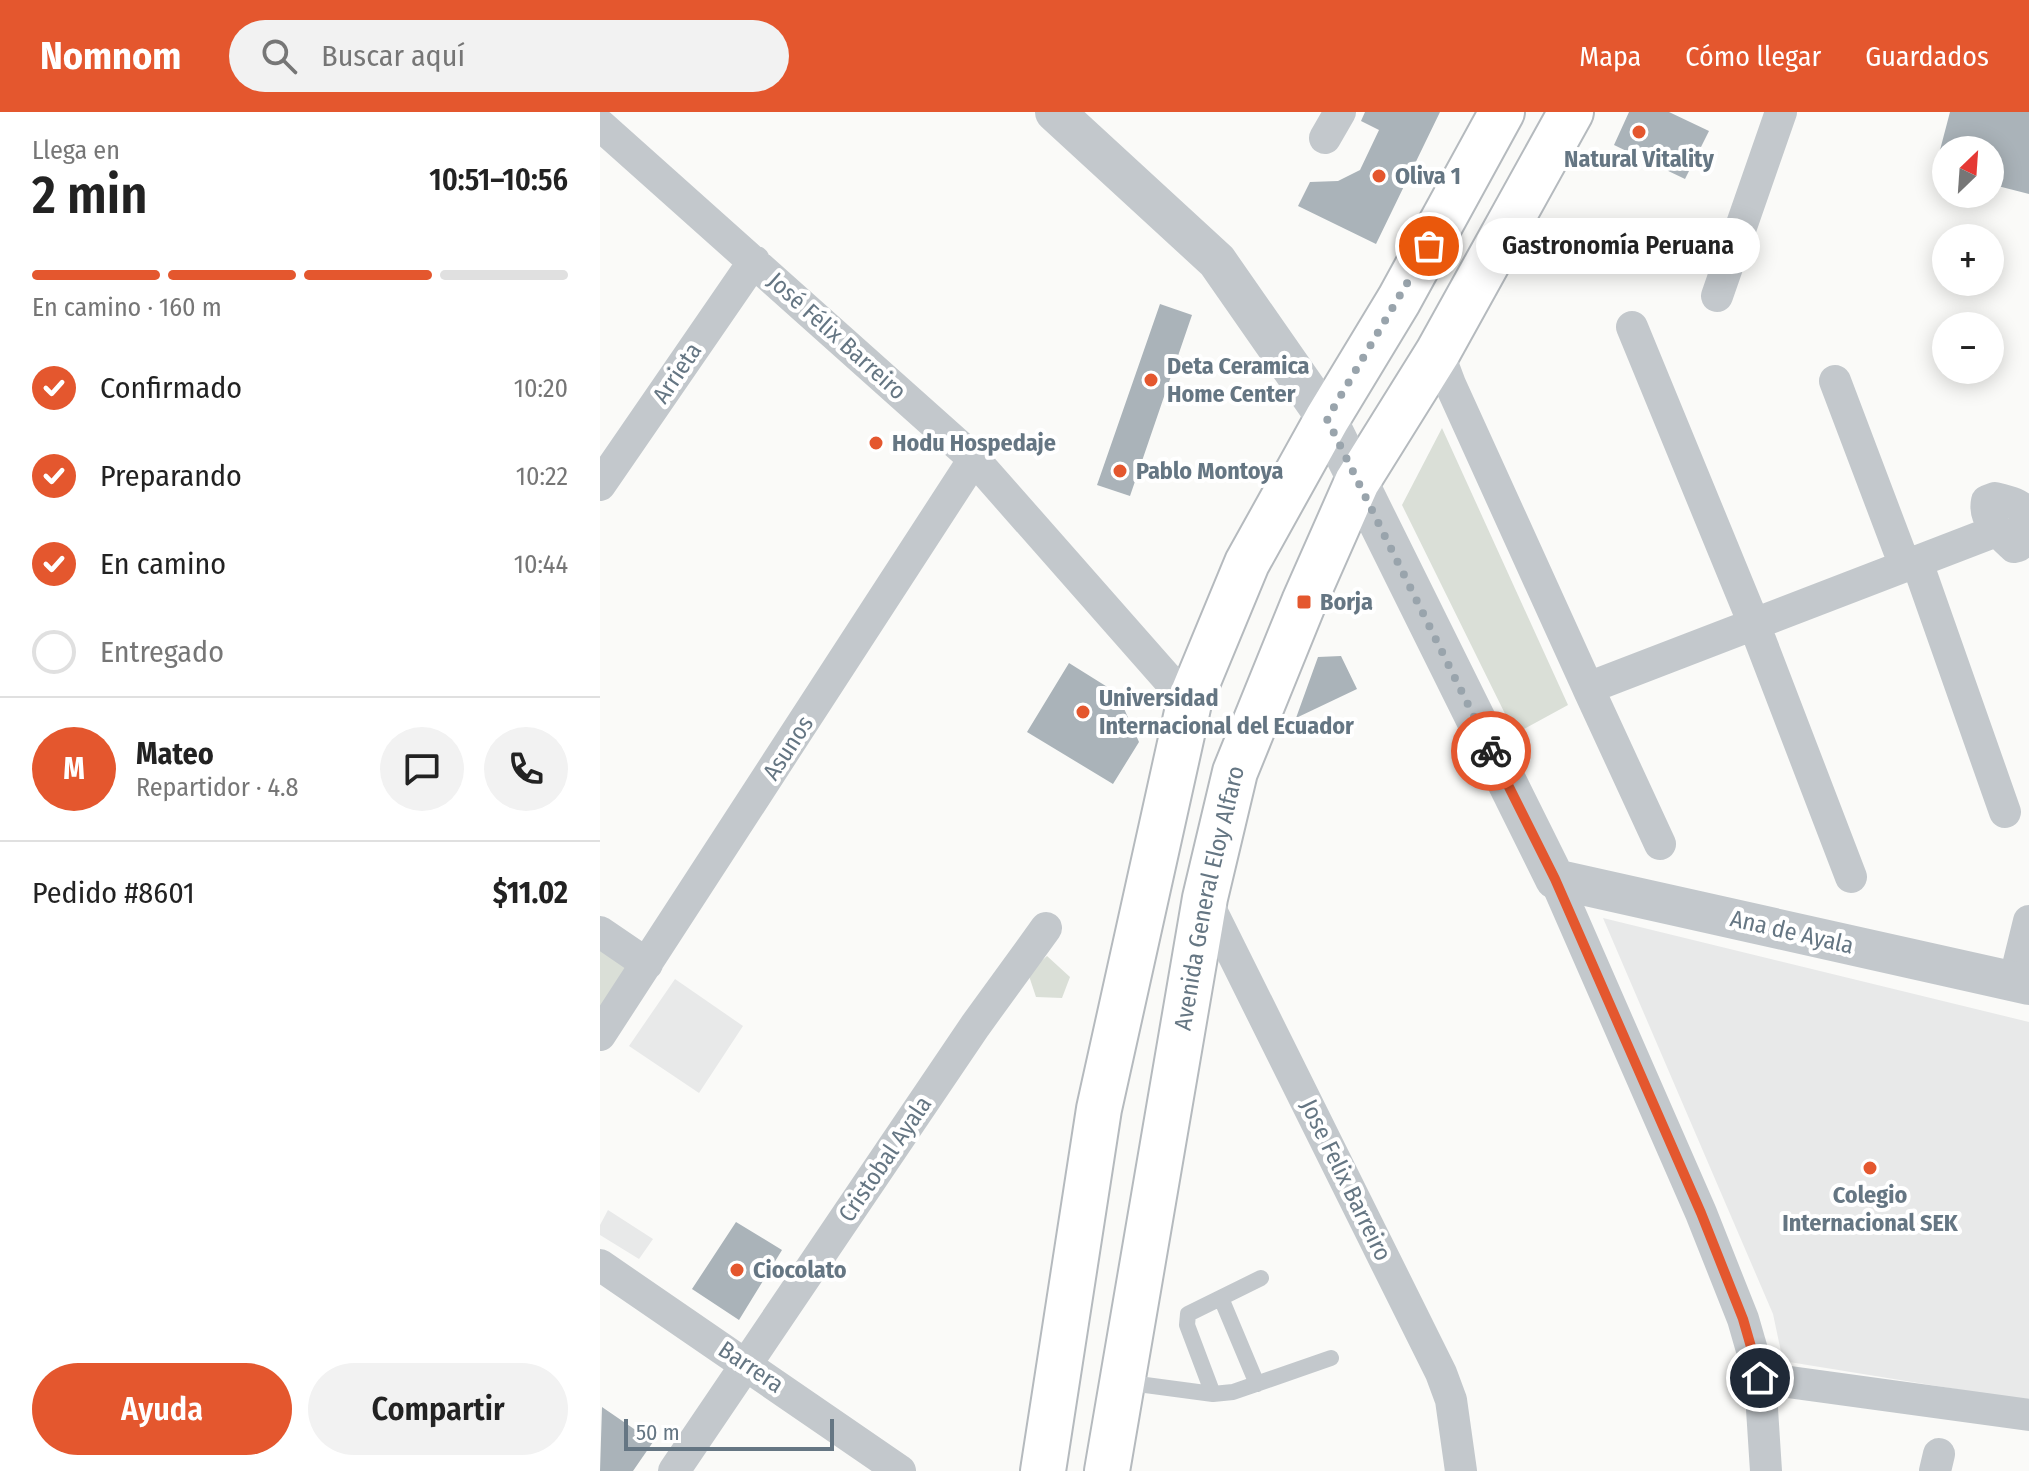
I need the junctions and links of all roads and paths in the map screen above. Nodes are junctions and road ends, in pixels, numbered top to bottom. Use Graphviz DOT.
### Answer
graph roads {
  1 [pos="1055,112"];
  2 [pos="1502,112"];
  3 [pos="1571,112"];
  4 [pos="1781,112"];
  5 [pos="600,125"];
  6 [pos="754,261"];
  7 [pos="1717,296"];
  8 [pos="1632,327"];
  9 [pos="1438,352"];
  10 [pos="1835,381"];
  11 [pos="1327,419"];
  12 [pos="974,459"];
  13 [pos="1357,482"];
  14 [pos="600,485"];
  15 [pos="1996,531"];
  16 [pos="1911,564"];
  17 [pos="1754,624"];
  18 [pos="1588,688"];
  19 [pos="1189,703"];
  20 [pos="2005,812"];
  21 [pos="1660,844"];
  22 [pos="1851,877"];
  23 [pos="1555,879"];
  24 [pos="1205,898"];
  25 [pos="2029,921"];
  26 [pos="1046,928"];
  27 [pos="600,932"];
  28 [pos="647,964"];
  29 [pos="2022,983"];
  30 [pos="600,1035"];
  31 [pos="600,1265"];
  32 [pos="1261,1278"];
  33 [pos="1221,1298"];
  34 [pos="1331,1358"];
  35 [pos="747,1364"];
  36 [pos="1760,1378"];
  37 [pos="1122,1382"];
  38 [pos="1257,1384"];
  39 [pos="1213,1394"];
  40 [pos="2029,1415"];
  41 [pos="674,1471"];
  42 [pos="900,1471"];
  43 [pos="1043,1471"];
  44 [pos="1107,1471"];
  45 [pos="1461,1471"];
  46 [pos="1766,1471"];
  1 -- 11 [label="street"];
  2 -- 11 [label="main road"];
  3 -- 9 [label="main road, Avenida General Eloy Alfaro"];
  4 -- 7 [label="street"];
  5 -- 6 [label="street, José Félix Barreiro"];
  6 -- 12 [label="street, José Félix Barreiro"];
  6 -- 14 [label="street, Arrieta"];
  8 -- 17 [label="street"];
  9 -- 13 [label="main road, Avenida General Eloy Alfaro"];
  9 -- 18 [label="street"];
  10 -- 16 [label="street"];
  11 -- 13 [label="street"];
  11 -- 19 [label="main road"];
  12 -- 19 [label="street, José Félix Barreiro"];
  12 -- 28 [label="street, Asunos"];
  13 -- 23 [label="street"];
  13 -- 24 [label="main road, Avenida General Eloy Alfaro"];
  15 -- 16 [label="street"];
  16 -- 17 [label="street"];
  16 -- 20 [label="street"];
  17 -- 18 [label="street"];
  17 -- 22 [label="street"];
  18 -- 21 [label="street"];
  19 -- 43 [label="main road"];
  23 -- 29 [label="street, Ana de Ayala"];
  23 -- 36 [label="street"];
  24 -- 37 [label="main road, Avenida General Eloy Alfaro"];
  24 -- 45 [label="street, Jose Felix Barreiro"];
  25 -- 29 [label="street"];
  26 -- 35 [label="street, Cristobal Ayala"];
  27 -- 28 [label="street"];
  28 -- 30 [label="street, Asunos"];
  31 -- 35 [label="street, Barrera"];
  32 -- 33 [label="lane"];
  33 -- 38 [label="lane"];
  33 -- 39 [label="lane"];
  34 -- 38 [label="lane"];
  35 -- 41 [label="street, Cristobal Ayala"];
  35 -- 42 [label="street, Barrera"];
  36 -- 40 [label="street"];
  36 -- 46 [label="street"];
  37 -- 39 [label="lane"];
  37 -- 44 [label="main road, Avenida General Eloy Alfaro"];
  38 -- 39 [label="lane"];
}
